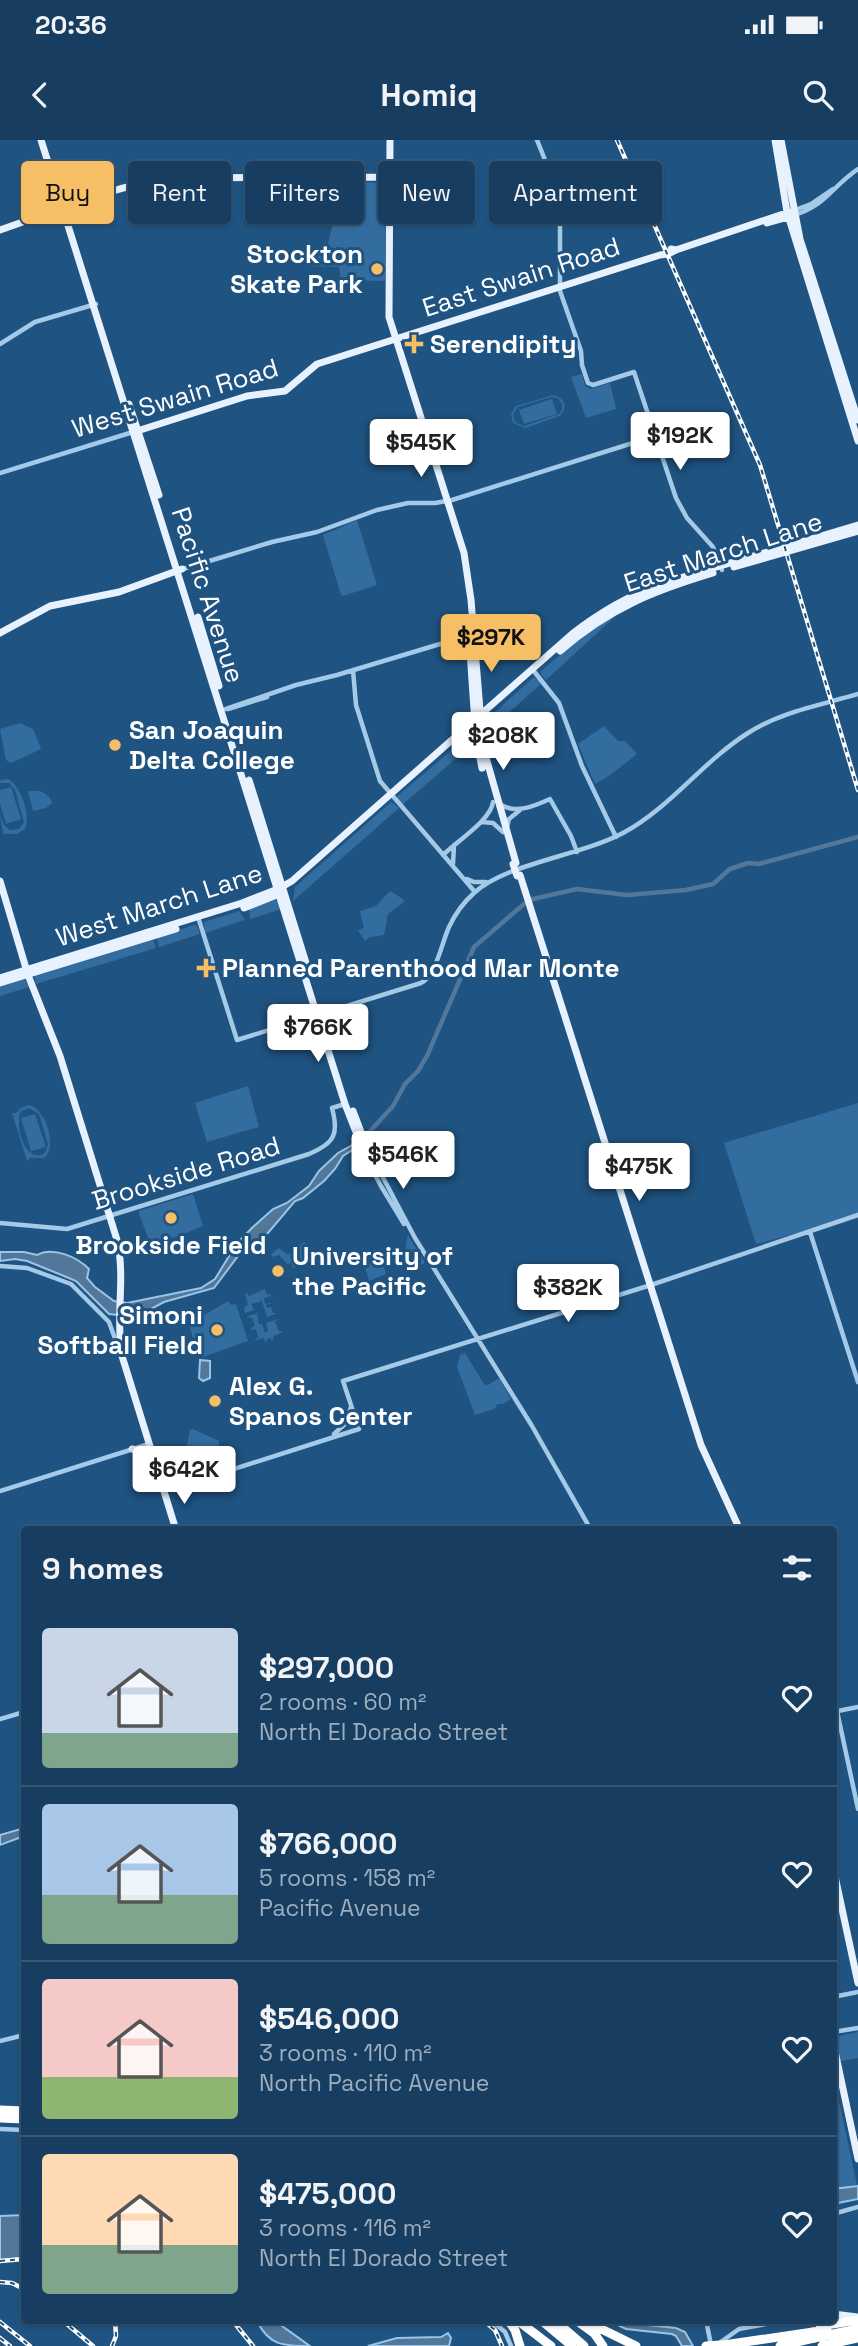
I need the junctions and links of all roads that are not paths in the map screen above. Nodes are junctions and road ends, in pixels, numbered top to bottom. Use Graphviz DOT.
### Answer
graph roads {
  1 [pos="43,140"];
  2 [pos="390,140"];
  3 [pos="537,140"];
  4 [pos="775,140"];
  5 [pos="781,140"];
  6 [pos="50,161"];
  7 [pos="390,161"];
  8 [pos="858,169"];
  9 [pos="378,177"];
  10 [pos="114,191"];
  11 [pos="790,214"];
  12 [pos="21,222"];
  13 [pos="69,224"];
  14 [pos="390,224"];
  15 [pos="0,230"];
  16 [pos="560,286"];
  17 [pos="94,304"];
  18 [pos="396,339"];
  19 [pos="0,344"];
  20 [pos="858,420"];
  21 [pos="136,431"];
  22 [pos="655,436"];
  23 [pos="858,441"];
  24 [pos="149,471"];
  25 [pos="0,473"];
  26 [pos="445,501"];
  27 [pos="158,508"];
  28 [pos="168,523"];
  29 [pos="858,525"];
  30 [pos="858,531"];
  31 [pos="721,568"];
  32 [pos="180,570"];
  33 [pos="0,633"];
  34 [pos="471,635"];
  35 [pos="353,670"];
  36 [pos="534,671"];
  37 [pos="858,694"];
  38 [pos="478,697"];
  39 [pos="500,698"];
  40 [pos="224,709"];
  41 [pos="478,721"];
  42 [pos="241,770"];
  43 [pos="252,789"];
  44 [pos="391,797"];
  45 [pos="495,801"];
  46 [pos="539,804"];
  47 [pos="521,809"];
  48 [pos="557,810"];
  49 [pos="481,822"];
  50 [pos="505,831"];
  51 [pos="616,837"];
  52 [pos="454,844"];
  53 [pos="577,852"];
  54 [pos="443,855"];
  55 [pos="453,865"];
  56 [pos="517,873"];
  57 [pos="463,876"];
  58 [pos="0,881"];
  59 [pos="490,882"];
  60 [pos="282,891"];
  61 [pos="475,892"];
  62 [pos="198,920"];
  63 [pos="27,973"];
  64 [pos="0,978"];
  65 [pos="306,980"];
  66 [pos="0,984"];
  67 [pos="314,988"];
  68 [pos="320,1015"];
  69 [pos="327,1045"];
  70 [pos="335,1055"];
  71 [pos="345,1104"];
  72 [pos="355,1116"];
  73 [pos="357,1130"];
  74 [pos="367,1154"];
  75 [pos="858,1214"];
  76 [pos="110,1217"];
  77 [pos="0,1223"];
  78 [pos="810,1232"];
  79 [pos="0,1266"];
  80 [pos="651,1284"];
  81 [pos="478,1339"];
  82 [pos="122,1356"];
  83 [pos="359,1376"];
  84 [pos="858,1382"];
  85 [pos="347,1395"];
  86 [pos="351,1406"];
  87 [pos="324,1439"];
  88 [pos="150,1444"];
  89 [pos="132,1449"];
  90 [pos="155,1459"];
  91 [pos="159,1470"];
  92 [pos="0,1491"];
  93 [pos="175,1526"];
  94 [pos="589,1526"];
  95 [pos="738,1526"];
  96 [pos="858,1707"];
  97 [pos="837,1712"];
  98 [pos="21,1713"];
  99 [pos="0,1719"];
  100 [pos="837,1720"];
  101 [pos="858,1809"];
  102 [pos="837,1886"];
  103 [pos="858,1983"];
  104 [pos="858,1992"];
  105 [pos="837,1996"];
  106 [pos="858,2028"];
  107 [pos="837,2031"];
  108 [pos="21,2036"];
  109 [pos="0,2040"];
  110 [pos="837,2073"];
  111 [pos="0,2110"];
  112 [pos="21,2111"];
  113 [pos="0,2118"];
  114 [pos="21,2119"];
  115 [pos="0,2129"];
  116 [pos="21,2130"];
  117 [pos="855,2137"];
  118 [pos="858,2159"];
  119 [pos="858,2208"];
  120 [pos="837,2213"];
  121 [pos="837,2315"];
  122 [pos="858,2322"];
  123 [pos="496,2324"];
  124 [pos="511,2324"];
  125 [pos="522,2324"];
  126 [pos="546,2324"];
  127 [pos="559,2324"];
  128 [pos="582,2324"];
  129 [pos="591,2324"];
  130 [pos="706,2324"];
  131 [pos="767,2324"];
  132 [pos="822,2335"];
  133 [pos="858,2341"];
  134 [pos="512,2346"];
  135 [pos="520,2346"];
  136 [pos="551,2346"];
  137 [pos="572,2346"];
  138 [pos="584,2346"];
  139 [pos="603,2346"];
  140 [pos="636,2346"];
  141 [pos="709,2346"];
  142 [pos="718,2346"];
  143 [pos="780,2346"];
  144 [pos="847,2346"];
  1 -- 6 [label="main road"];
  2 -- 7 [label="main road"];
  3 -- 16 [label="street"];
  4 -- 11 [label="main road"];
  5 -- 11 [label="main road"];
  8 -- 11 [label="street, East Swain Road"];
  9 -- 10 [label="main road"];
  11 -- 16 [label="main road, East Swain Road"];
  11 -- 20 [label="main road"];
  11 -- 23 [label="main road"];
  12 -- 15 [label="main road"];
  13 -- 17 [label="main road"];
  14 -- 18 [label="main road"];
  16 -- 18 [label="main road, East Swain Road"];
  16 -- 22 [label="street"];
  17 -- 19 [label="street"];
  17 -- 21 [label="main road"];
  18 -- 21 [label="main road, West Swain Road"];
  18 -- 26 [label="main road"];
  21 -- 24 [label="main road"];
  21 -- 24 [label="main road, Pacific Avenue"];
  21 -- 25 [label="street, West Swain Road"];
  22 -- 26 [label="street"];
  22 -- 31 [label="street"];
  24 -- 27 [label="main road, Pacific Avenue"];
  24 -- 28 [label="main road"];
  26 -- 32 [label="street"];
  26 -- 34 [label="main road"];
  27 -- 28 [label="main road"];
  27 -- 32 [label="main road, Pacific Avenue"];
  28 -- 32 [label="main road"];
  29 -- 31 [label="main road, East March Lane"];
  30 -- 31 [label="main road, East March Lane"];
  31 -- 36 [label="main road, East March Lane"];
  32 -- 33 [label="main road"];
  32 -- 40 [label="main road"];
  34 -- 35 [label="street"];
  34 -- 38 [label="main road"];
  34 -- 41 [label="main road"];
  35 -- 40 [label="street"];
  35 -- 44 [label="street"];
  36 -- 39 [label="main road, East March Lane"];
  36 -- 41 [label="main road, East March Lane"];
  36 -- 51 [label="street"];
  37 -- 51 [label="street"];
  38 -- 39 [label="main road"];
  38 -- 41 [label="main road"];
  39 -- 41 [label="main road, East March Lane"];
  40 -- 42 [label="main road, Pacific Avenue"];
  40 -- 43 [label="main road"];
  41 -- 44 [label="main road, West March Lane"];
  41 -- 45 [label="main road"];
  42 -- 43 [label="main road"];
  42 -- 60 [label="main road, Pacific Avenue"];
  43 -- 60 [label="main road"];
  44 -- 54 [label="street"];
  44 -- 60 [label="main road, West March Lane"];
  45 -- 47 [label="street"];
  45 -- 49 [label="street"];
  45 -- 50 [label="main road"];
  46 -- 47 [label="street"];
  46 -- 48 [label="street"];
  46 -- 48 [label="street"];
  47 -- 50 [label="street"];
  48 -- 53 [label="street"];
  49 -- 50 [label="street"];
  49 -- 52 [label="street"];
  50 -- 56 [label="main road"];
  51 -- 53 [label="street"];
  52 -- 54 [label="street"];
  52 -- 55 [label="street"];
  53 -- 56 [label="street"];
  54 -- 55 [label="street"];
  55 -- 57 [label="street"];
  56 -- 59 [label="street"];
  56 -- 80 [label="main road"];
  57 -- 59 [label="street"];
  57 -- 61 [label="street"];
  58 -- 63 [label="main road"];
  59 -- 61 [label="street"];
  60 -- 62 [label="main road, West March Lane"];
  60 -- 65 [label="main road, Pacific Avenue"];
  60 -- 67 [label="main road"];
  61 -- 68 [label="street"];
  62 -- 63 [label="main road, West March Lane"];
  62 -- 68 [label="street"];
  63 -- 64 [label="main road, West March Lane"];
  63 -- 66 [label="main road, West March Lane"];
  63 -- 76 [label="main road"];
  65 -- 67 [label="main road"];
  65 -- 68 [label="main road, Pacific Avenue"];
  67 -- 68 [label="main road"];
  68 -- 69 [label="main road, Pacific Avenue"];
  68 -- 70 [label="main road"];
  69 -- 70 [label="main road"];
  69 -- 71 [label="main road, Pacific Avenue"];
  70 -- 72 [label="main road"];
  71 -- 72 [label="main road"];
  71 -- 73 [label="main road, Pacific Avenue"];
  71 -- 76 [label="street, Brookside Road"];
  72 -- 73 [label="main road"];
  73 -- 74 [label="main road"];
  74 -- 81 [label="street"];
  75 -- 78 [label="street"];
  76 -- 77 [label="street, Brookside Road"];
  76 -- 82 [label="main road"];
  78 -- 80 [label="street"];
  78 -- 84 [label="street"];
  79 -- 82 [label="street"];
  80 -- 81 [label="street"];
  80 -- 95 [label="main road"];
  81 -- 83 [label="street"];
  81 -- 94 [label="street"];
  82 -- 88 [label="main road"];
  83 -- 85 [label="street"];
  83 -- 85 [label="street"];
  85 -- 86 [label="street"];
  86 -- 87 [label="street"];
  86 -- 87 [label="street"];
  87 -- 91 [label="street"];
  88 -- 89 [label="street"];
  88 -- 90 [label="main road"];
  89 -- 90 [label="main road"];
  89 -- 92 [label="street"];
  90 -- 91 [label="main road"];
  91 -- 93 [label="main road"];
  96 -- 97 [label="street"];
  98 -- 99 [label="street"];
  100 -- 101 [label="street"];
  102 -- 103 [label="main road"];
  104 -- 105 [label="street"];
  106 -- 107 [label="street"];
  108 -- 109 [label="street"];
  110 -- 117 [label="main road"];
  111 -- 112 [label="highway"];
  113 -- 114 [label="highway"];
  115 -- 116 [label="street"];
  117 -- 118 [label="main road"];
  119 -- 120 [label="street"];
  121 -- 122 [label="main road"];
  122 -- 132 [label="highway"];
  123 -- 134 [label="street"];
  124 -- 135 [label="highway"];
  125 -- 136 [label="highway"];
  126 -- 137 [label="highway"];
  127 -- 138 [label="highway"];
  128 -- 139 [label="highway"];
  129 -- 140 [label="highway"];
  130 -- 141 [label="street"];
  131 -- 142 [label="street"];
  132 -- 133 [label="highway"];
  132 -- 142 [label="highway"];
  132 -- 143 [label="highway"];
  133 -- 144 [label="highway"];
  141 -- 142 [label="highway, bridge"];
}
